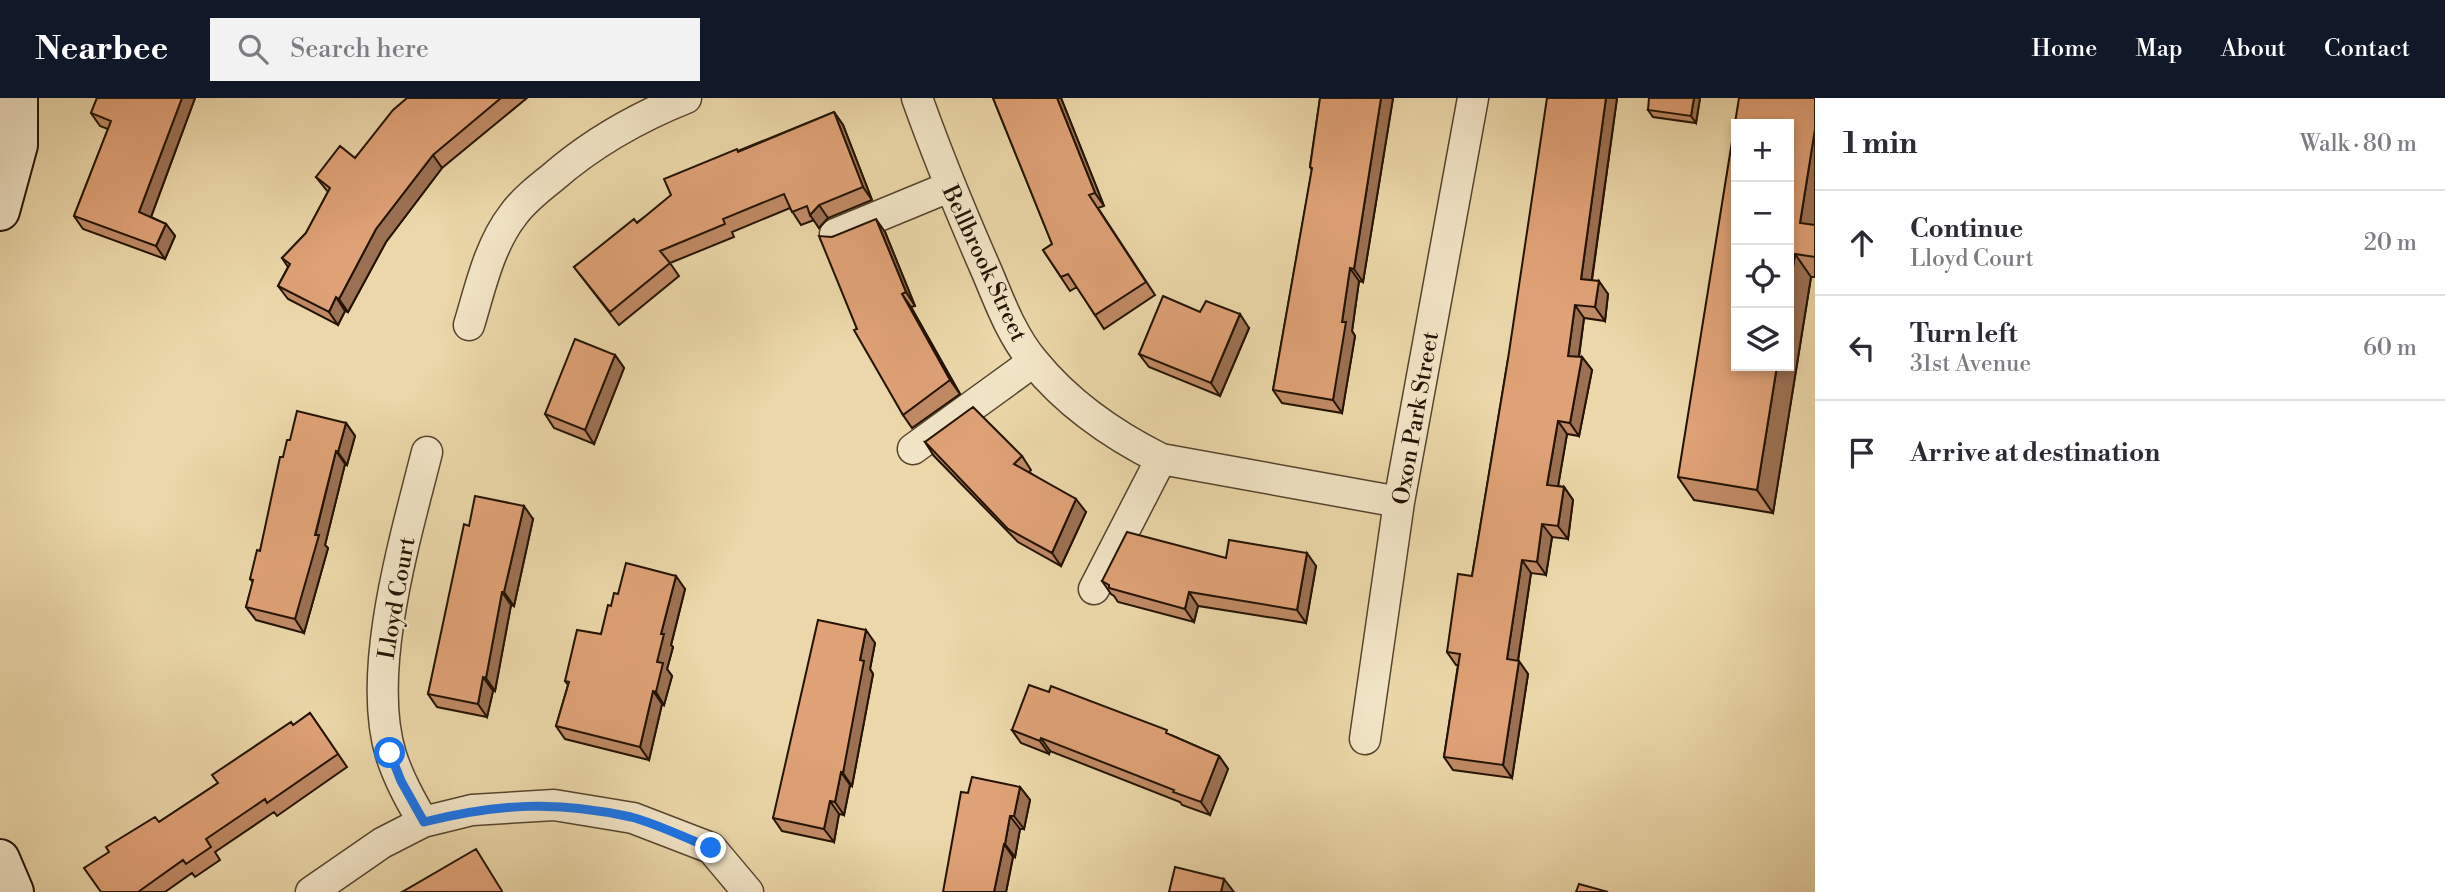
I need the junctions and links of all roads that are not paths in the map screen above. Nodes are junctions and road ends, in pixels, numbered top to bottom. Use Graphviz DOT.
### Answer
graph roads {
  1 [pos="18,98"];
  2 [pos="686,98"];
  3 [pos="917,98"];
  4 [pos="1473,98"];
  5 [pos="949,187"];
  6 [pos="0,211"];
  7 [pos="835,234"];
  8 [pos="469,325"];
  9 [pos="1034,362"];
  10 [pos="913,449"];
  11 [pos="427,452"];
  12 [pos="1161,459"];
  13 [pos="1399,502"];
  14 [pos="1094,589"];
  15 [pos="1365,739"];
  16 [pos="424,822"];
  17 [pos="0,859"];
  18 [pos="14,892"];
  19 [pos="311,892"];
  20 [pos="748,892"];
  1 -- 6 [label="street"];
  2 -- 8 [label="street"];
  3 -- 5 [label="street, Bellbrook Street"];
  4 -- 13 [label="street, Oxon Park Street"];
  5 -- 7 [label="street"];
  5 -- 9 [label="street, Bellbrook Street"];
  9 -- 10 [label="street"];
  9 -- 12 [label="street, Bellbrook Street"];
  11 -- 16 [label="street, Lloyd Court"];
  12 -- 13 [label="street, Bellbrook Street"];
  12 -- 14 [label="street"];
  13 -- 15 [label="street, Oxon Park Street"];
  16 -- 19 [label="street"];
  16 -- 20 [label="street"];
  17 -- 18 [label="street"];
}
